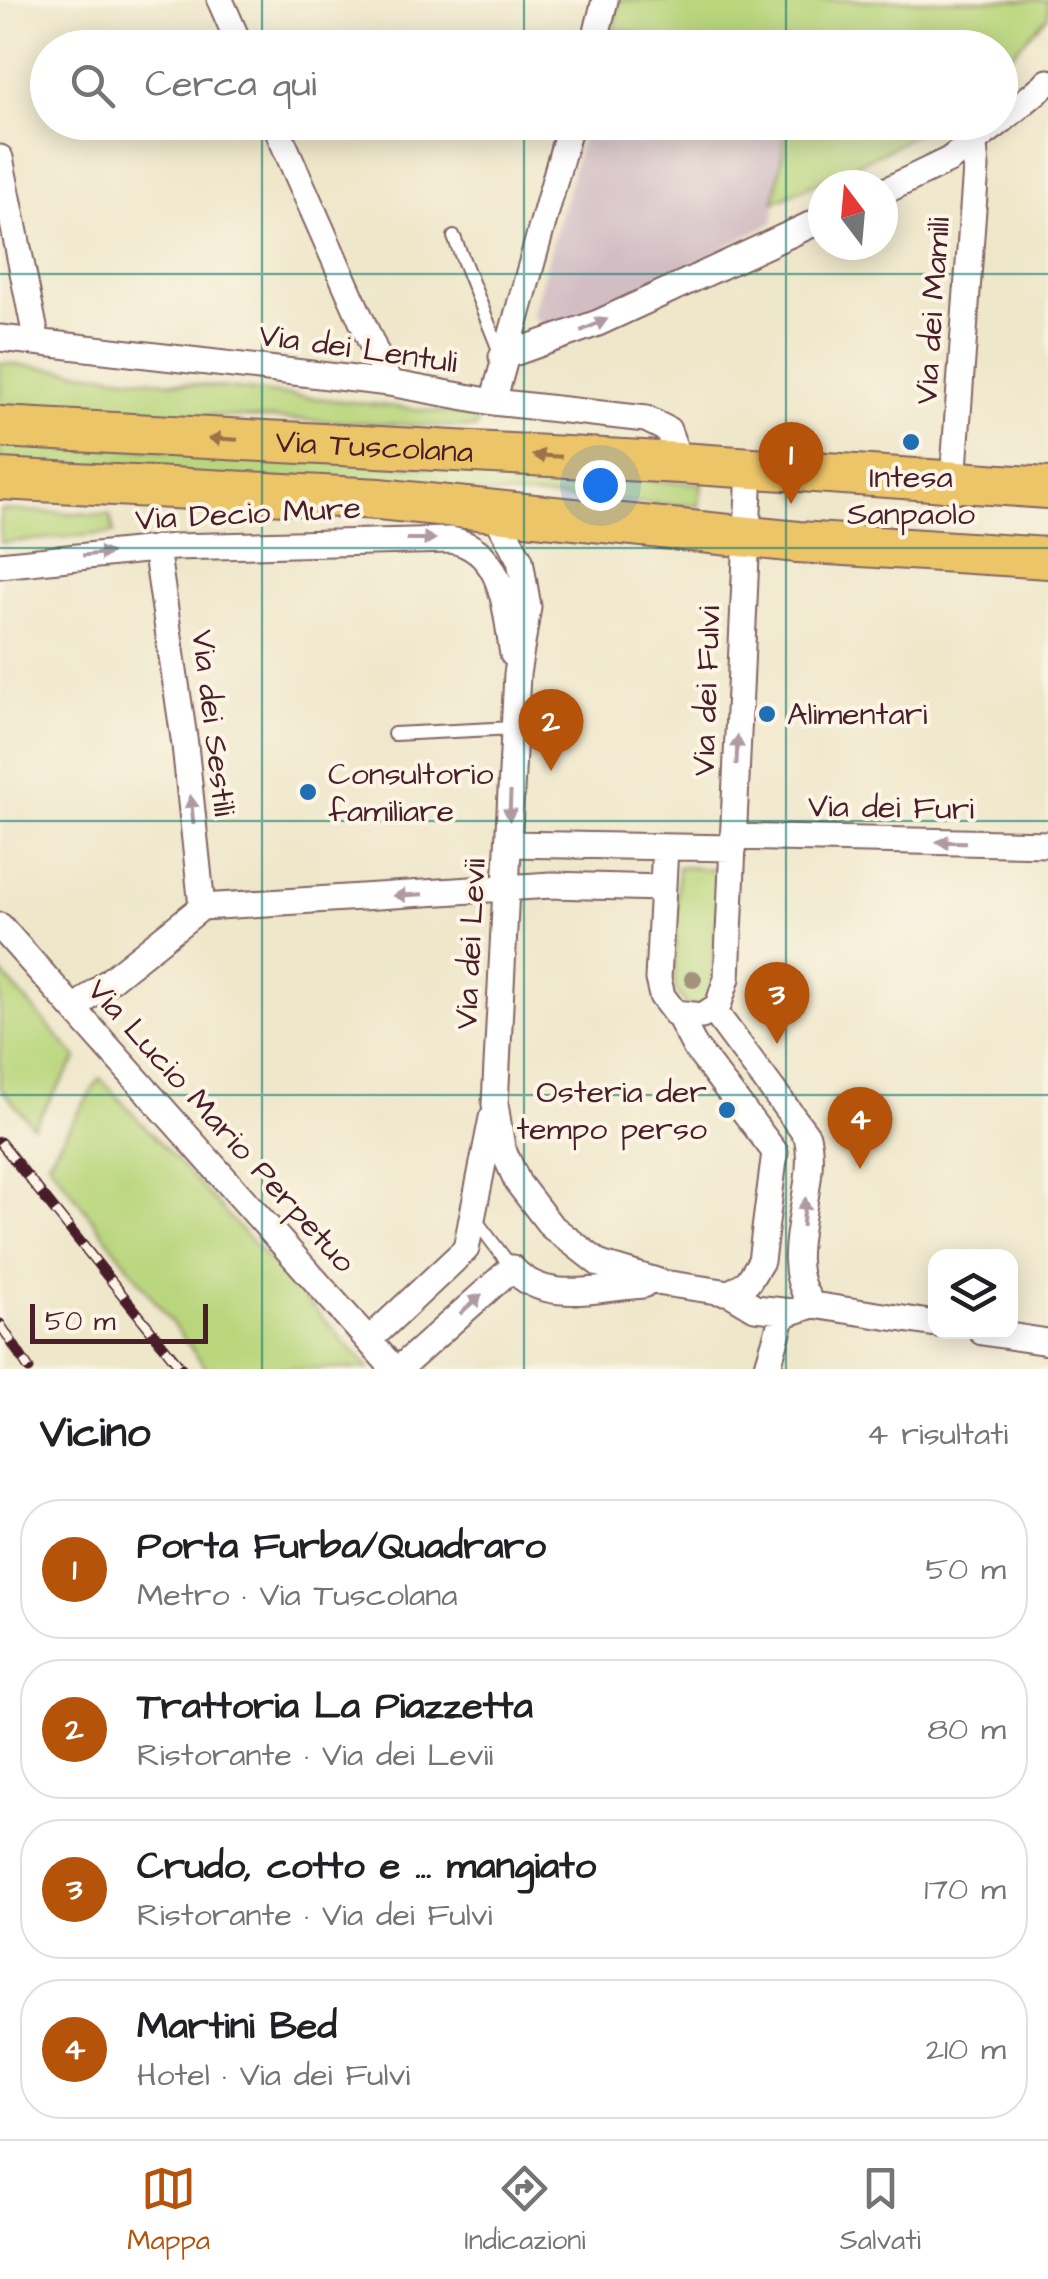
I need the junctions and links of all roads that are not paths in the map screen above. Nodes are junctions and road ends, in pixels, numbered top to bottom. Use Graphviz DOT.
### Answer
graph roads {
  1 [pos="220,0"];
  2 [pos="604,0"];
  3 [pos="233,30"];
  4 [pos="597,30"];
  5 [pos="1048,82"];
  6 [pos="1018,107"];
  7 [pos="282,140"];
  8 [pos="566,140"];
  9 [pos="979,140"];
  10 [pos="974,144"];
  11 [pos="0,158"];
  12 [pos="898,184"];
  13 [pos="808,226"];
  14 [pos="454,237"];
  15 [pos="0,338"];
  16 [pos="37,342"];
  17 [pos="502,357"];
  18 [pos="388,383"];
  19 [pos="493,402"];
  20 [pos="0,428"];
  21 [pos="680,463"];
  22 [pos="750,468"];
  23 [pos="0,479"];
  24 [pos="953,482"];
  25 [pos="1048,488"];
  26 [pos="492,508"];
  27 [pos="746,537"];
  28 [pos="156,548"];
  29 [pos="1048,558"];
  30 [pos="0,564"];
  31 [pos="492,564"];
  32 [pos="516,674"];
  33 [pos="514,728"];
  34 [pos="394,734"];
  35 [pos="734,843"];
  36 [pos="508,844"];
  37 [pos="1048,844"];
  38 [pos="665,847"];
  39 [pos="505,888"];
  40 [pos="662,888"];
  41 [pos="202,906"];
  42 [pos="0,926"];
  43 [pos="74,1008"];
  44 [pos="714,1012"];
  45 [pos="680,1016"];
  46 [pos="495,1104"];
  47 [pos="474,1218"];
  48 [pos="512,1268"];
  49 [pos="663,1283"];
  50 [pos="730,1294"];
  51 [pos="813,1306"];
  52 [pos="784,1312"];
  53 [pos="928,1323"];
  54 [pos="1018,1337"];
  55 [pos="369,1340"];
  56 [pos="1048,1342"];
  57 [pos="396,1369"];
  58 [pos="766,1369"];
  1 -- 3 [label="street"];
  2 -- 4 [label="street"];
  5 -- 6 [label="street"];
  7 -- 18 [label="street"];
  8 -- 17 [label="street"];
  9 -- 10 [label="street"];
  10 -- 12 [label="street"];
  10 -- 24 [label="street, Via dei Mamili"];
  11 -- 16 [label="street"];
  17 -- 13 [label="street, one-way"];
  14 -- 17 [label="lane"];
  15 -- 16 [label="street, Via dei Lentuli"];
  16 -- 18 [label="street, Via dei Lentuli"];
  17 -- 19 [label="street"];
  18 -- 19 [label="street, Via dei Lentuli"];
  19 -- 21 [label="street, Via dei Lentuli"];
  21 -- 20 [label="main road, Via Tuscolana, one-way"];
  21 -- 22 [label="main road, Via Tuscolana"];
  22 -- 24 [label="main road, Via Tuscolana"];
  22 -- 27 [label="street"];
  23 -- 26 [label="main road, Via Tuscolana"];
  24 -- 25 [label="main road, Via Tuscolana"];
  26 -- 27 [label="main road, Via Tuscolana"];
  26 -- 32 [label="street, Via dei Levii"];
  27 -- 29 [label="main road, Via Tuscolana"];
  35 -- 27 [label="street, Via dei Fulvi, one-way"];
  30 -- 28 [label="street, Via Decio Mure, one-way"];
  28 -- 31 [label="street, Via Decio Mure, one-way"];
  41 -- 28 [label="street, Via dei Sestili, one-way"];
  31 -- 32 [label="street, Via dei Levii"];
  32 -- 33 [label="street, Via dei Levii"];
  33 -- 34 [label="lane"];
  33 -- 36 [label="street, Via dei Levii, one-way"];
  37 -- 35 [label="street, Via dei Furi, one-way"];
  35 -- 38 [label="street, Via dei Furi"];
  35 -- 44 [label="street, Via dei Fulvi"];
  36 -- 38 [label="street, Via dei Furi"];
  36 -- 39 [label="street, Via dei Levii"];
  38 -- 40 [label="street"];
  39 -- 40 [label="street"];
  39 -- 41 [label="street, one-way"];
  39 -- 46 [label="street, Via dei Levii"];
  40 -- 45 [label="street"];
  41 -- 43 [label="street"];
  42 -- 43 [label="street, Via Lucio Mario Perpetuo"];
  43 -- 55 [label="street, Via Lucio Mario Perpetuo"];
  44 -- 45 [label="street"];
  51 -- 44 [label="street, one-way"];
  45 -- 50 [label="street"];
  46 -- 47 [label="street"];
  46 -- 49 [label="street"];
  47 -- 48 [label="lane"];
  47 -- 55 [label="street"];
  48 -- 49 [label="street"];
  57 -- 48 [label="street, one-way"];
  49 -- 50 [label="street"];
  50 -- 52 [label="street"];
  51 -- 52 [label="street"];
  51 -- 53 [label="street"];
  52 -- 58 [label="street"];
  54 -- 56 [label="street"];
  55 -- 57 [label="street, Via Lucio Mario Perpetuo"];
}
